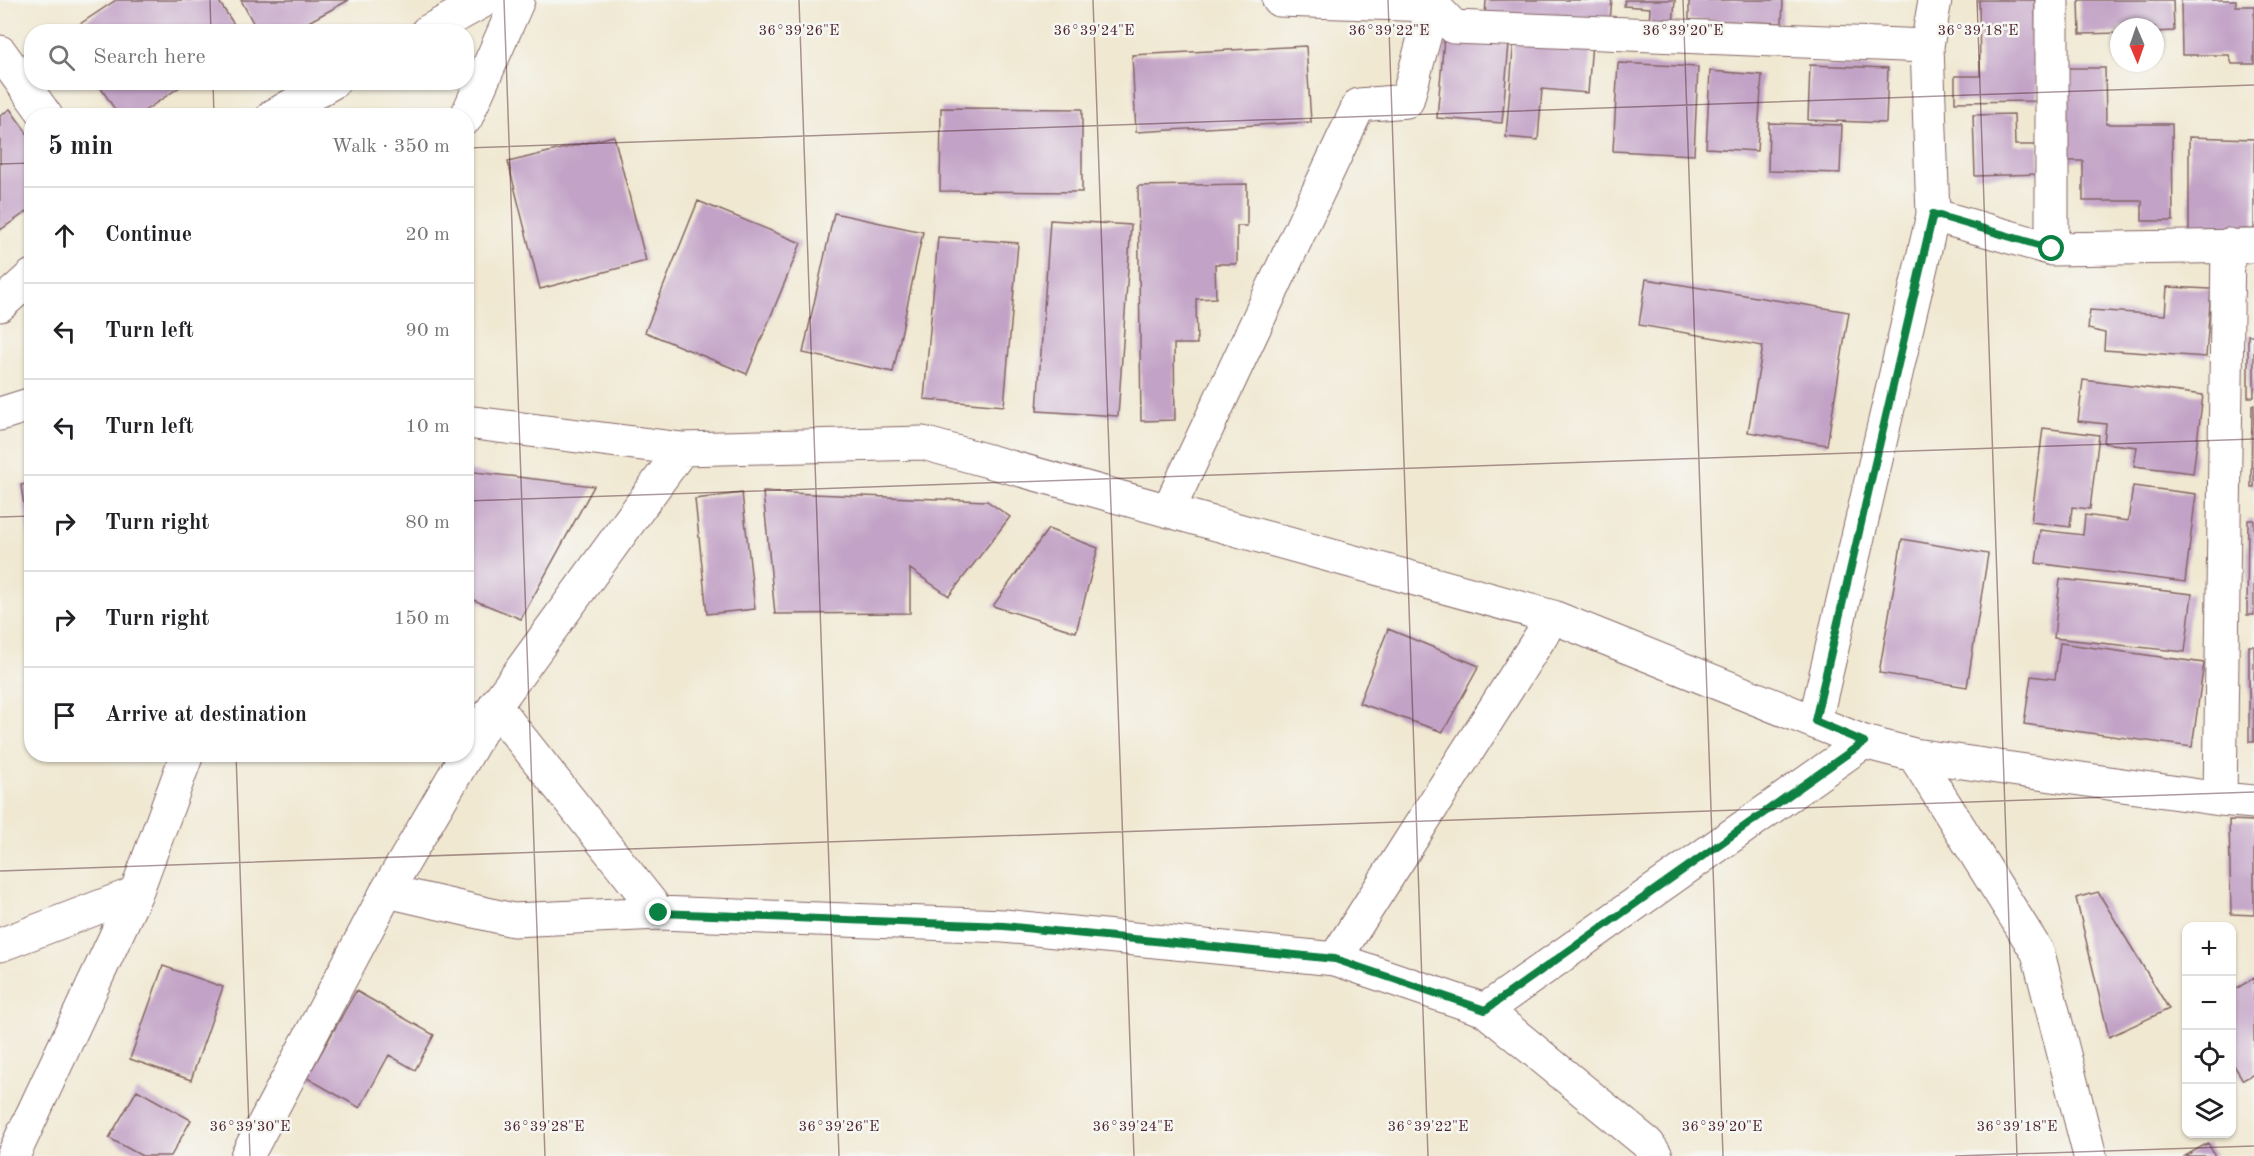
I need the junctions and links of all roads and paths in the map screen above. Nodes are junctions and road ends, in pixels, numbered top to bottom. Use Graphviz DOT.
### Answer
graph roads {
  1 [pos="485,0"];
  2 [pos="518,0"];
  3 [pos="1279,0"];
  4 [pos="1935,0"];
  5 [pos="2052,0"];
  6 [pos="1450,11"];
  7 [pos="442,24"];
  8 [pos="1927,46"];
  9 [pos="0,52"];
  10 [pos="24,85"];
  11 [pos="27,90"];
  12 [pos="319,90"];
  13 [pos="40,108"];
  14 [pos="287,108"];
  15 [pos="470,108"];
  16 [pos="1933,214"];
  17 [pos="2241,245"];
  18 [pos="2052,249"];
  19 [pos="24,283"];
  20 [pos="0,305"];
  21 [pos="24,406"];
  22 [pos="0,414"];
  23 [pos="474,423"];
  24 [pos="682,449"];
  25 [pos="1168,511"];
  26 [pos="1553,616"];
  27 [pos="495,706"];
  28 [pos="1815,721"];
  29 [pos="474,742"];
  30 [pos="1864,742"];
  31 [pos="1914,755"];
  32 [pos="184,762"];
  33 [pos="462,762"];
  34 [pos="2220,799"];
  35 [pos="2254,802"];
  36 [pos="387,891"];
  37 [pos="136,893"];
  38 [pos="659,913"];
  39 [pos="0,945"];
  40 [pos="1335,959"];
  41 [pos="1485,1010"];
  42 [pos="249,1155"];
  43 [pos="13,1156"];
  44 [pos="1656,1156"];
  45 [pos="2090,1156"];
  1 -- 7 [label="street"];
  2 -- 15 [label="street"];
  3 -- 6 [label="street"];
  4 -- 8 [label="street"];
  5 -- 18 [label="street"];
  6 -- 8 [label="street"];
  6 -- 25 [label="street"];
  8 -- 16 [label="street"];
  9 -- 10 [label="street"];
  11 -- 13 [label="street"];
  12 -- 14 [label="street"];
  16 -- 18 [label="street"];
  16 -- 28 [label="street"];
  17 -- 18 [label="street"];
  17 -- 34 [label="street"];
  19 -- 20 [label="street"];
  21 -- 22 [label="street"];
  23 -- 24 [label="street"];
  24 -- 25 [label="street"];
  24 -- 27 [label="street"];
  25 -- 26 [label="street"];
  26 -- 28 [label="street"];
  26 -- 40 [label="street"];
  27 -- 29 [label="street"];
  27 -- 38 [label="street"];
  28 -- 30 [label="street"];
  30 -- 31 [label="street"];
  30 -- 41 [label="street"];
  31 -- 34 [label="street"];
  31 -- 45 [label="street"];
  32 -- 37 [label="street"];
  33 -- 36 [label="street"];
  34 -- 35 [label="street"];
  36 -- 38 [label="street"];
  36 -- 42 [label="street"];
  37 -- 39 [label="street"];
  37 -- 43 [label="street"];
  38 -- 40 [label="street"];
  40 -- 41 [label="street"];
  41 -- 44 [label="street"];
}
